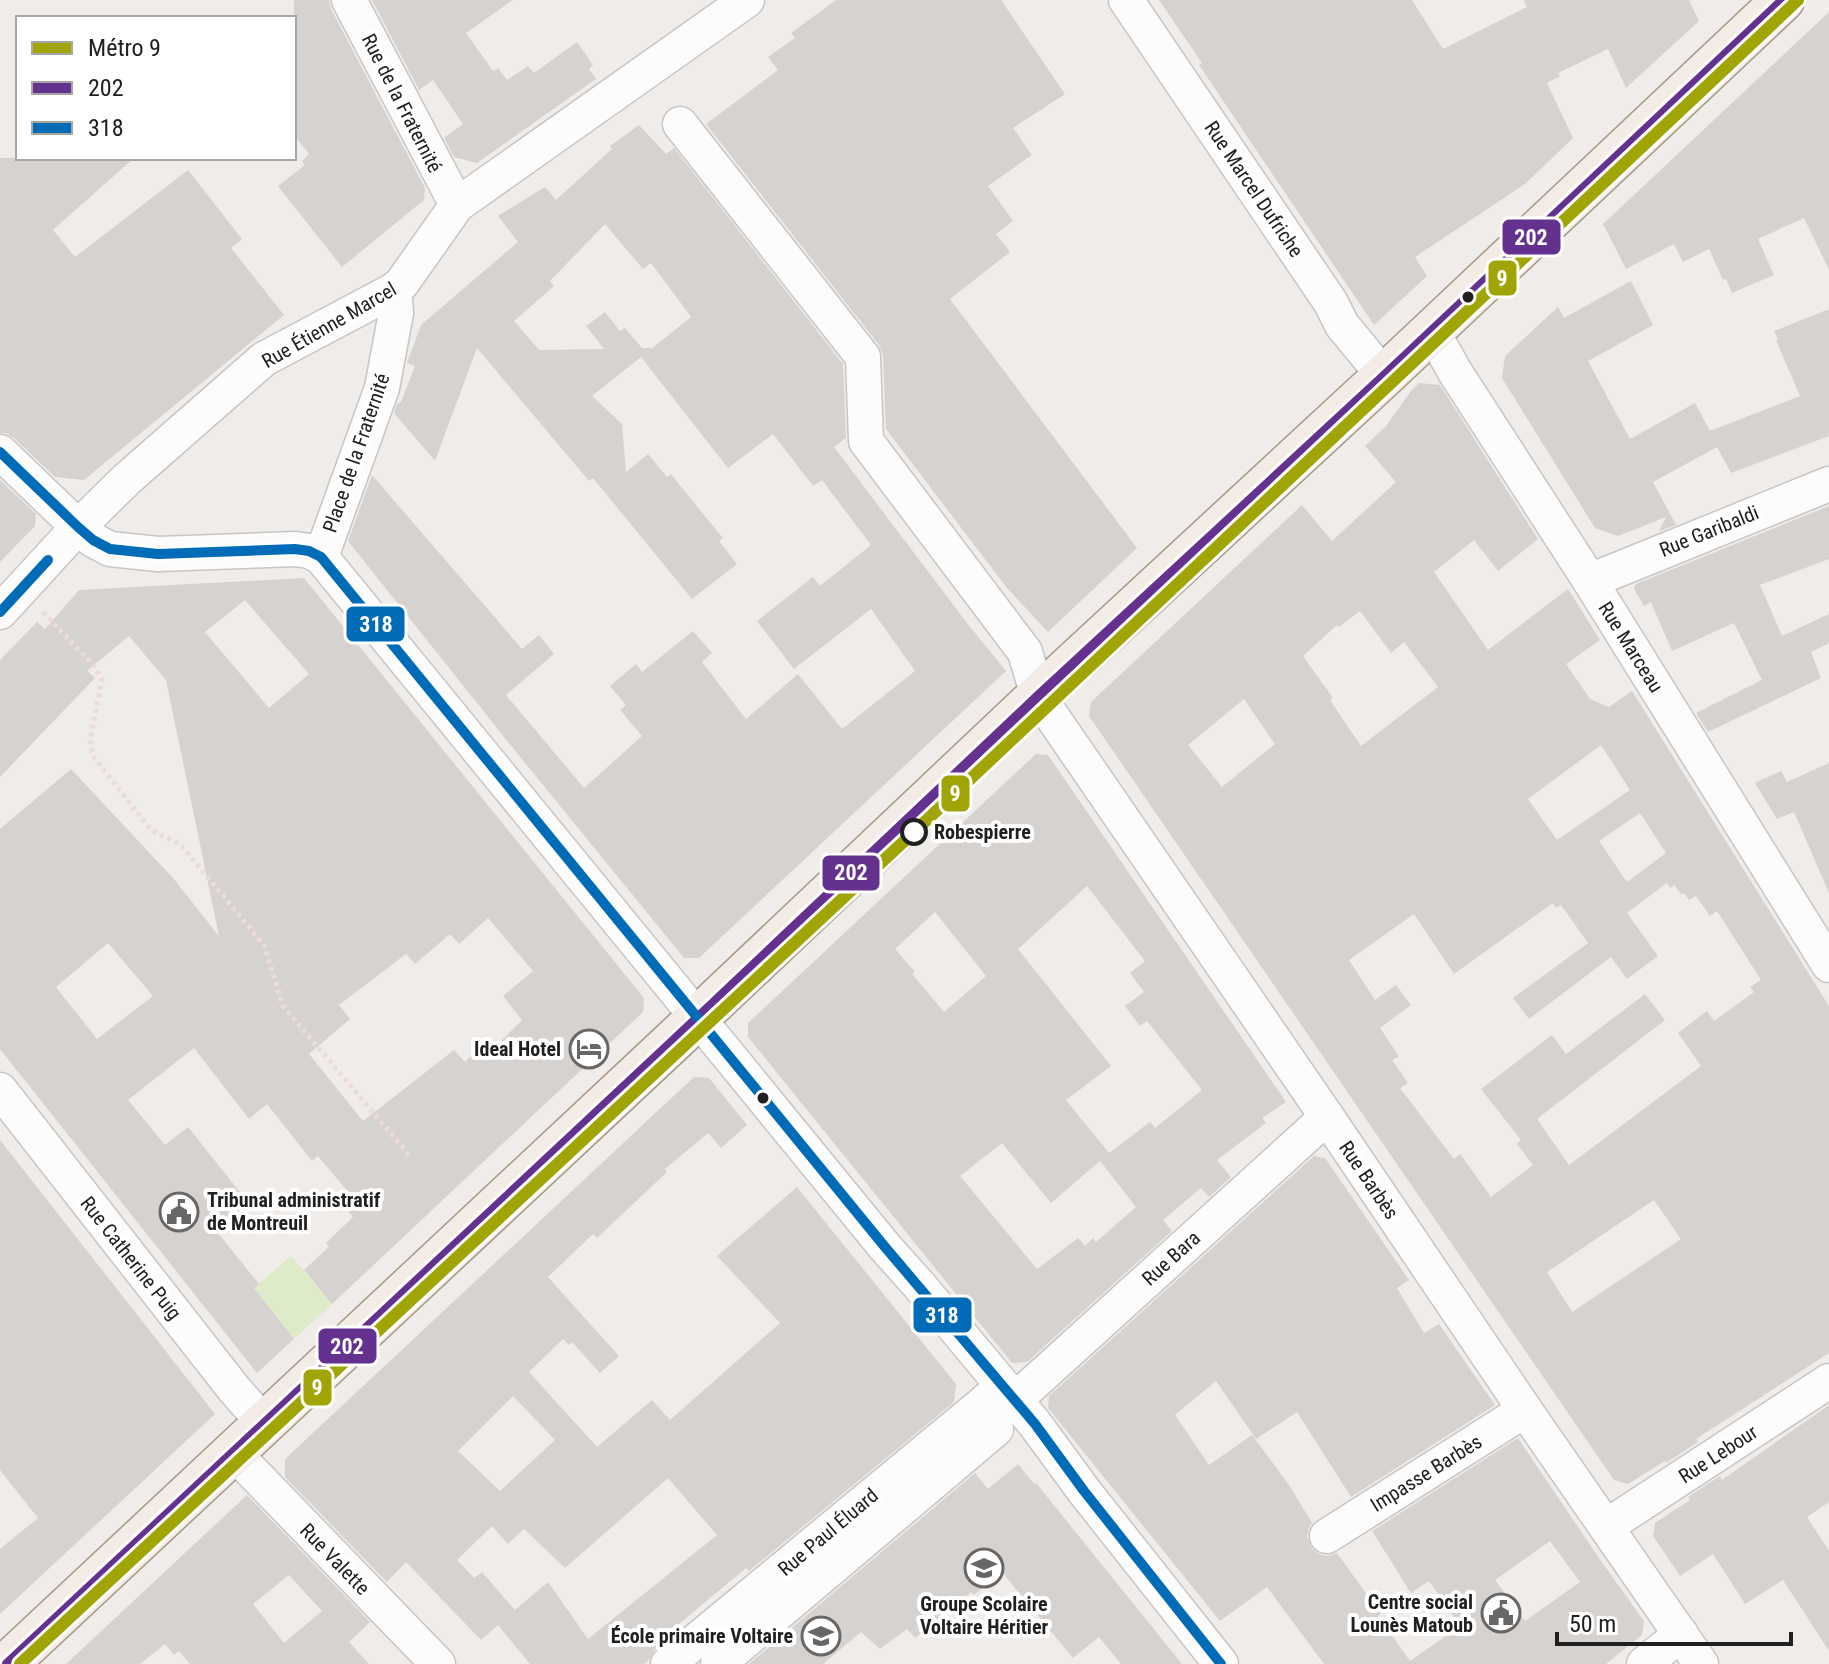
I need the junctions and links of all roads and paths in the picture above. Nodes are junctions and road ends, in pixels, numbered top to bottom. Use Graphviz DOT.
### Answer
graph roads {
  1 [pos="349,0"];
  2 [pos="747,0"];
  3 [pos="1126,0"];
  4 [pos="1783,0"];
  5 [pos="680,124"];
  6 [pos="457,205"];
  7 [pos="394,290"];
  8 [pos="1432,331"];
  9 [pos="1384,376"];
  10 [pos="0,452"];
  11 [pos="1829,484"];
  12 [pos="78,527"];
  13 [pos="321,557"];
  14 [pos="1590,581"];
  15 [pos="10,600"];
  16 [pos="1038,696"];
  17 [pos="1829,965"];
  18 [pos="698,1017"];
  19 [pos="0,1090"];
  20 [pos="1327,1117"];
  21 [pos="410,1156"];
  22 [pos="1829,1381"];
  23 [pos="1002,1395"];
  24 [pos="1525,1410"];
  25 [pos="265,1424"];
  26 [pos="234,1453"];
  27 [pos="1607,1526"];
  28 [pos="1327,1536"];
  29 [pos="1681,1634"];
  30 [pos="7,1664"];
  31 [pos="438,1664"];
  32 [pos="668,1664"];
  33 [pos="718,1664"];
  34 [pos="1221,1664"];
  35 [pos="1644,1664"];
  36 [pos="1701,1664"];
  1 -- 6 [label="street, Rue de la Fraternité"];
  2 -- 6 [label="street, Rue Étienne Marcel"];
  3 -- 9 [label="street, Rue Marcel Dufriche"];
  4 -- 8 [label="main road"];
  5 -- 16 [label="street, Rue Barbès"];
  6 -- 7 [label="street, Rue Étienne Marcel"];
  7 -- 12 [label="street, Rue Étienne Marcel"];
  7 -- 13 [label="street, Place de la Fraternité"];
  8 -- 9 [label="main road"];
  8 -- 14 [label="street, Rue Marceau"];
  9 -- 16 [label="main road"];
  10 -- 12 [label="street, Place de la Fraternité"];
  11 -- 14 [label="street, Rue Garibaldi"];
  12 -- 13 [label="street, Place de la Fraternité"];
  12 -- 15 [label="street, Rue Étienne Marcel"];
  13 -- 18 [label="street"];
  14 -- 17 [label="street, Rue Marceau"];
  15 -- 21 [label="path"];
  16 -- 18 [label="main road"];
  16 -- 20 [label="street, Rue Barbès"];
  18 -- 23 [label="street"];
  18 -- 25 [label="main road"];
  19 -- 25 [label="street, Rue Catherine Puig"];
  20 -- 23 [label="street, Rue Bara"];
  20 -- 24 [label="street, Rue Barbès"];
  22 -- 27 [label="street, Rue Lebour"];
  23 -- 32 [label="street, Rue Paul Éluard"];
  23 -- 33 [label="street, Rue Paul Éluard"];
  23 -- 34 [label="street"];
  24 -- 27 [label="street, Rue Barbès"];
  24 -- 28 [label="street, Impasse Barbès"];
  25 -- 26 [label="main road"];
  26 -- 30 [label="main road"];
  26 -- 31 [label="street, Rue Valette"];
  27 -- 29 [label="street, Rue Barbès"];
  29 -- 35 [label="street"];
  29 -- 36 [label="street, Rue Barbès"];
}
